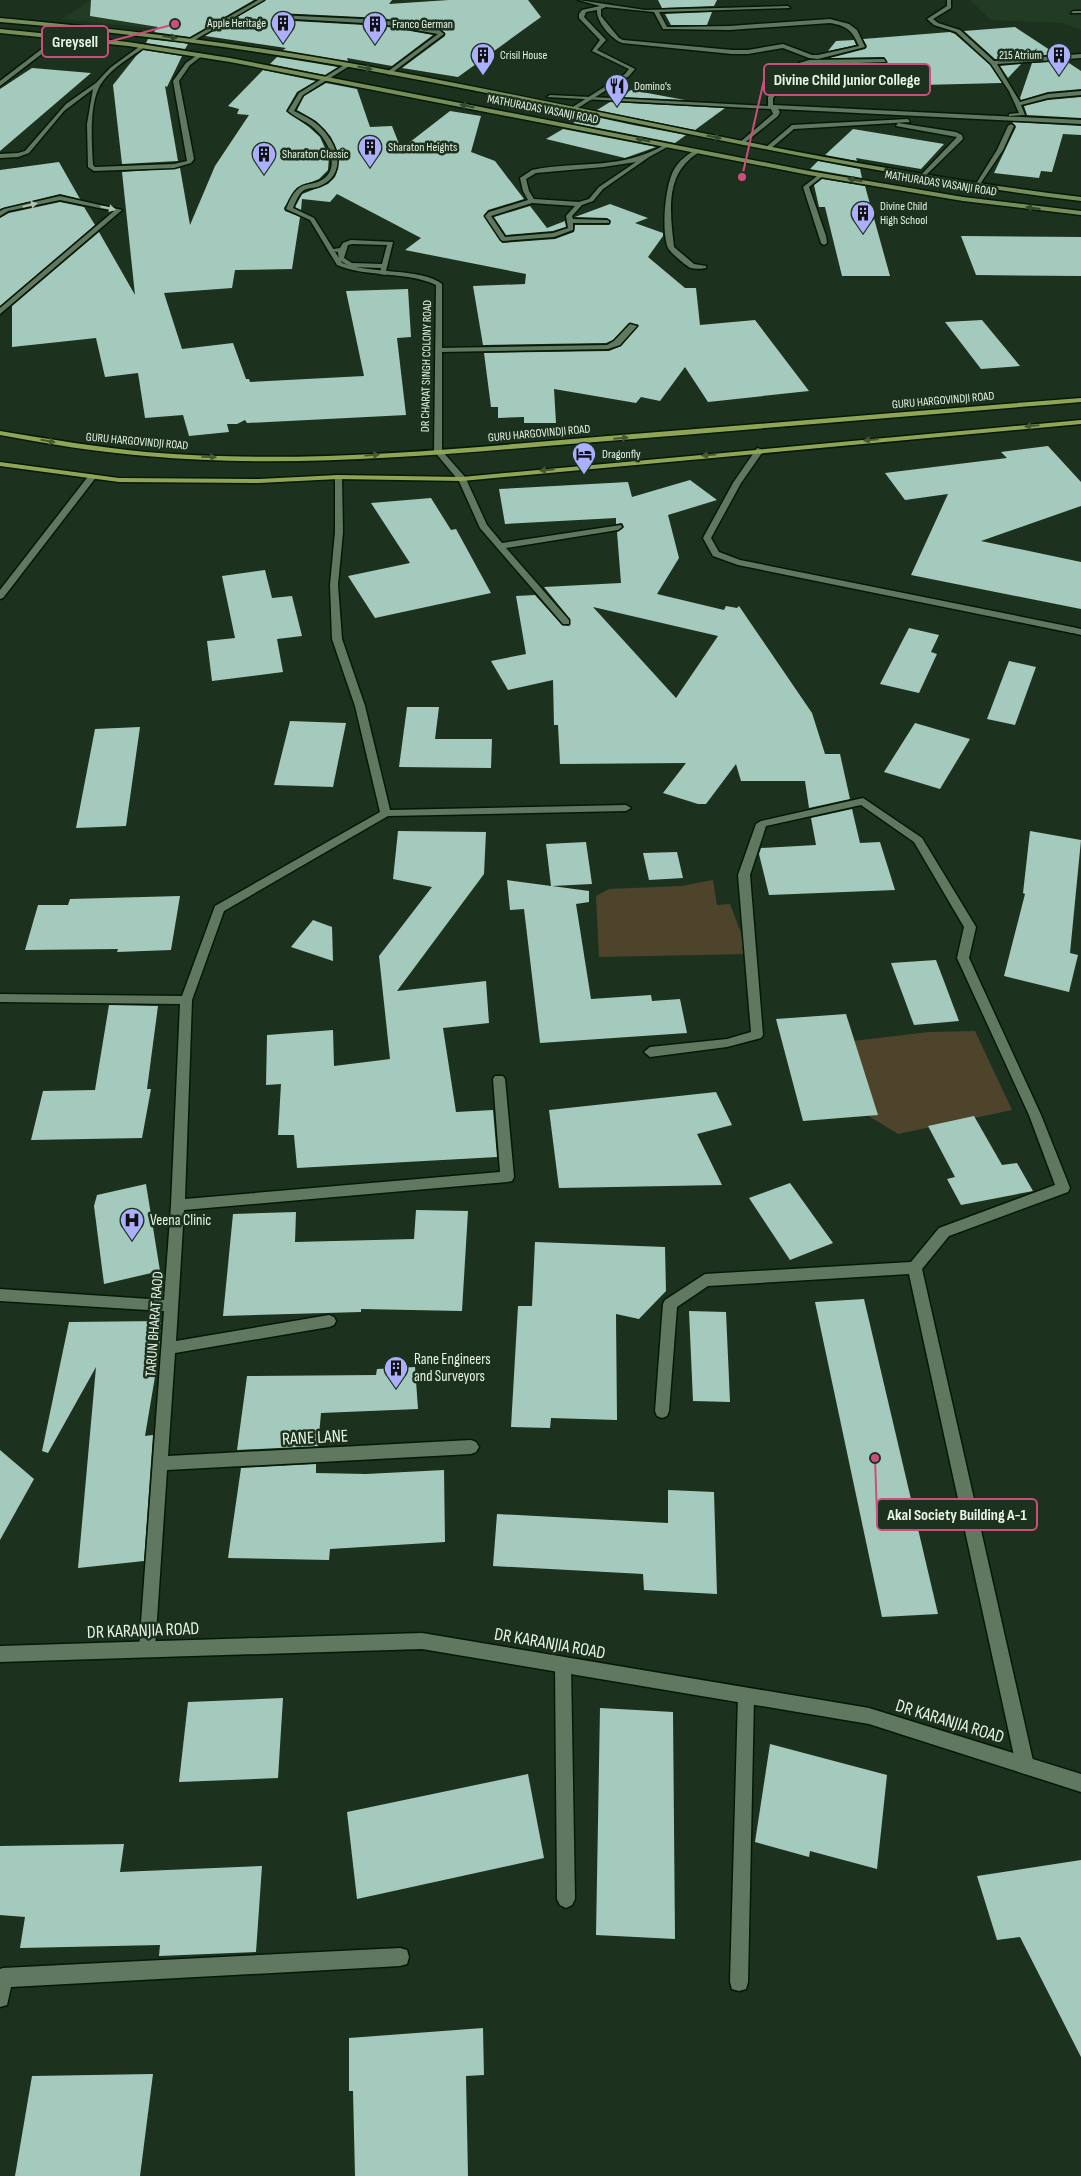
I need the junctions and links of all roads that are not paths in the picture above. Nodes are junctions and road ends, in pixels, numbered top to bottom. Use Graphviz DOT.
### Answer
graph roads {
  1 [pos="262,0"];
  2 [pos="580,0"];
  3 [pos="613,0"];
  4 [pos="949,0"];
  5 [pos="604,5"];
  6 [pos="668,7"];
  7 [pos="788,7"];
  8 [pos="655,10"];
  9 [pos="1073,12"];
  10 [pos="1081,12"];
  11 [pos="278,17"];
  12 [pos="0,20"];
  13 [pos="0,31"];
  14 [pos="62,36"];
  15 [pos="191,40"];
  16 [pos="792,44"];
  17 [pos="143,46"];
  18 [pos="783,46"];
  19 [pos="200,55"];
  20 [pos="1081,56"];
  21 [pos="884,61"];
  22 [pos="993,64"];
  23 [pos="348,65"];
  24 [pos="389,73"];
  25 [pos="324,78"];
  26 [pos="0,84"];
  27 [pos="98,84"];
  28 [pos="1081,93"];
  29 [pos="550,97"];
  30 [pos="1018,104"];
  31 [pos="573,109"];
  32 [pos="817,109"];
  33 [pos="1081,122"];
  34 [pos="896,125"];
  35 [pos="1011,126"];
  36 [pos="792,128"];
  37 [pos="742,143"];
  38 [pos="668,145"];
  39 [pos="768,148"];
  40 [pos="697,151"];
  41 [pos="0,156"];
  42 [pos="646,158"];
  43 [pos="821,175"];
  44 [pos="922,177"];
  45 [pos="976,186"];
  46 [pos="1081,199"];
  47 [pos="532,201"];
  48 [pos="580,204"];
  49 [pos="1081,213"];
  50 [pos="0,214"];
  51 [pos="570,221"];
  52 [pos="607,222"];
  53 [pos="824,243"];
  54 [pos="330,250"];
  55 [pos="342,250"];
  56 [pos="385,266"];
  57 [pos="704,267"];
  58 [pos="382,274"];
  59 [pos="0,312"];
  60 [pos="633,326"];
  61 [pos="439,350"];
  62 [pos="1081,400"];
  63 [pos="1081,422"];
  64 [pos="0,432"];
  65 [pos="760,450"];
  66 [pos="438,451"];
  67 [pos="0,464"];
  68 [pos="93,476"];
  69 [pos="338,477"];
  70 [pos="462,479"];
  71 [pos="618,527"];
  72 [pos="501,546"];
  73 [pos="5,584"];
  74 [pos="0,596"];
  75 [pos="566,622"];
  76 [pos="1076,631"];
  77 [pos="626,808"];
  78 [pos="386,813"];
  79 [pos="0,998"];
  80 [pos="186,1000"];
  81 [pos="650,1052"];
  82 [pos="499,1078"];
  83 [pos="178,1205"];
  84 [pos="915,1268"];
  85 [pos="0,1294"];
  86 [pos="172,1306"];
  87 [pos="329,1321"];
  88 [pos="170,1348"];
  89 [pos="662,1411"];
  90 [pos="471,1447"];
  91 [pos="161,1463"];
  92 [pos="147,1649"];
  93 [pos="0,1654"];
  94 [pos="563,1665"];
  95 [pos="746,1696"];
  96 [pos="1024,1765"];
  97 [pos="1081,1783"];
  98 [pos="566,1899"];
  99 [pos="400,1957"];
  100 [pos="2,1977"];
  101 [pos="739,1982"];
  102 [pos="0,1998"];
  1 -- 15 [label="street"];
  2 -- 5 [label="street"];
  3 -- 5 [label="street"];
  4 -- 22 [label="street"];
  5 -- 6 [label="street"];
  5 -- 8 [label="street"];
  5 -- 18 [label="street"];
  5 -- 31 [label="street"];
  7 -- 8 [label="street"];
  8 -- 18 [label="street"];
  9 -- 10 [label="street"];
  11 -- 24 [label="street"];
  12 -- 15 [label="main road, MATHURADAS VASANJI ROAD, one-way"];
  13 -- 14 [label="main road, MATHURADAS VASANJI ROAD"];
  14 -- 17 [label="main road, MATHURADAS VASANJI ROAD"];
  14 -- 26 [label="street"];
  15 -- 23 [label="main road, MATHURADAS VASANJI ROAD"];
  16 -- 18 [label="street"];
  17 -- 19 [label="main road, MATHURADAS VASANJI ROAD"];
  17 -- 27 [label="street"];
  19 -- 25 [label="main road, MATHURADAS VASANJI ROAD"];
  19 -- 27 [label="street"];
  20 -- 22 [label="street"];
  21 -- 37 [label="street"];
  22 -- 30 [label="street"];
  23 -- 24 [label="main road, MATHURADAS VASANJI ROAD, one-way"];
  23 -- 25 [label="street, DR CHARAT SINGH COLONY ROAD"];
  24 -- 31 [label="main road, MATHURADAS VASANJI ROAD"];
  38 -- 25 [label="main road, MATHURADAS VASANJI ROAD, one-way"];
  25 -- 54 [label="street, DR CHARAT SINGH COLONY ROAD"];
  27 -- 41 [label="street"];
  28 -- 30 [label="street"];
  29 -- 33 [label="street"];
  30 -- 36 [label="street"];
  31 -- 37 [label="main road, MATHURADAS VASANJI ROAD, one-way"];
  32 -- 36 [label="street"];
  34 -- 44 [label="street"];
  35 -- 45 [label="street"];
  36 -- 39 [label="street"];
  37 -- 39 [label="main road, MATHURADAS VASANJI ROAD"];
  38 -- 40 [label="main road, MATHURADAS VASANJI ROAD"];
  38 -- 42 [label="street"];
  39 -- 44 [label="main road, MATHURADAS VASANJI ROAD"];
  40 -- 43 [label="main road, MATHURADAS VASANJI ROAD"];
  40 -- 57 [label="street"];
  42 -- 47 [label="street"];
  42 -- 48 [label="street"];
  49 -- 43 [label="main road, MATHURADAS VASANJI ROAD, one-way"];
  43 -- 53 [label="street"];
  44 -- 45 [label="main road, MATHURADAS VASANJI ROAD"];
  45 -- 46 [label="main road, MATHURADAS VASANJI ROAD"];
  47 -- 48 [label="street"];
  47 -- 51 [label="street"];
  48 -- 51 [label="street"];
  50 -- 59 [label="street, one-way"];
  51 -- 52 [label="street"];
  54 -- 55 [label="street"];
  54 -- 58 [label="street, DR CHARAT SINGH COLONY ROAD"];
  55 -- 56 [label="street"];
  55 -- 56 [label="street"];
  56 -- 58 [label="street"];
  58 -- 61 [label="street, DR CHARAT SINGH COLONY ROAD"];
  60 -- 61 [label="street"];
  61 -- 66 [label="street, DR CHARAT SINGH COLONY ROAD"];
  66 -- 62 [label="main road, GURU HARGOVINDJI ROAD, one-way"];
  63 -- 65 [label="main road, one-way"];
  64 -- 66 [label="main road, GURU HARGOVINDJI ROAD, one-way"];
  65 -- 70 [label="main road, one-way"];
  65 -- 76 [label="street"];
  66 -- 70 [label="street, DR CHARAT SINGH COLONY ROAD"];
  67 -- 68 [label="main road"];
  68 -- 69 [label="main road"];
  68 -- 73 [label="street"];
  69 -- 70 [label="main road"];
  69 -- 78 [label="street"];
  70 -- 72 [label="street, DR CHARAT SINGH COLONY ROAD"];
  71 -- 72 [label="street"];
  72 -- 75 [label="street, DR CHARAT SINGH COLONY ROAD"];
  73 -- 74 [label="street"];
  77 -- 78 [label="street"];
  78 -- 80 [label="street, TARUN BHARAT RAOD"];
  79 -- 80 [label="street"];
  80 -- 83 [label="street, TARUN BHARAT RAOD"];
  81 -- 84 [label="street"];
  82 -- 83 [label="street"];
  83 -- 86 [label="street, TARUN BHARAT RAOD"];
  84 -- 89 [label="street"];
  84 -- 96 [label="street"];
  85 -- 86 [label="street"];
  86 -- 88 [label="street, TARUN BHARAT RAOD"];
  87 -- 88 [label="street"];
  88 -- 91 [label="street, TARUN BHARAT RAOD"];
  90 -- 91 [label="street, RANE LANE"];
  91 -- 92 [label="street, TARUN BHARAT RAOD"];
  92 -- 93 [label="street, DR KARANJIA ROAD"];
  92 -- 94 [label="street, DR KARANJIA ROAD"];
  94 -- 95 [label="street, DR KARANJIA ROAD"];
  94 -- 98 [label="street"];
  95 -- 96 [label="street, DR KARANJIA ROAD"];
  95 -- 101 [label="street"];
  96 -- 97 [label="street, DR KARANJIA ROAD"];
  99 -- 100 [label="street"];
  100 -- 102 [label="street"];
}
